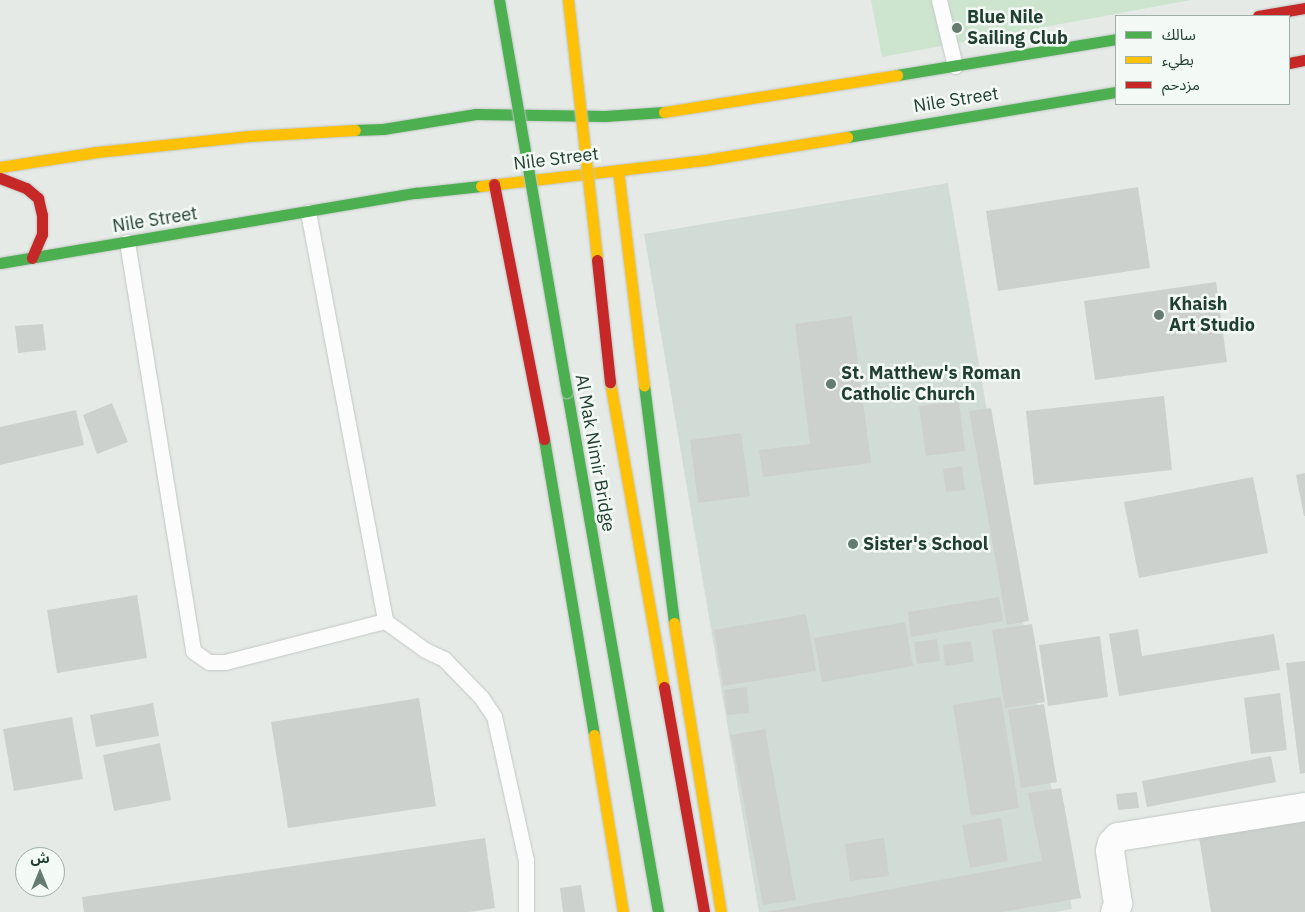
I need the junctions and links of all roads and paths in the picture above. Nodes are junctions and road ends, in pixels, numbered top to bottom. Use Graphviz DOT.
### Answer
graph roads {
  1 [pos="500,0"];
  2 [pos="568,0"];
  3 [pos="940,0"];
  4 [pos="1305,8"];
  5 [pos="1264,15"];
  6 [pos="1115,39"];
  7 [pos="1305,60"];
  8 [pos="1290,63"];
  9 [pos="955,66"];
  10 [pos="1115,92"];
  11 [pos="0,167"];
  12 [pos="618,170"];
  13 [pos="0,178"];
  14 [pos="494,184"];
  15 [pos="308,212"];
  16 [pos="127,242"];
  17 [pos="32,258"];
  18 [pos="0,263"];
  19 [pos="385,621"];
  20 [pos="1305,807"];
  21 [pos="526,912"];
  22 [pos="623,912"];
  23 [pos="658,912"];
  24 [pos="704,912"];
  25 [pos="721,912"];
  26 [pos="1115,912"];
  1 -- 23 [label="main road, Al Mak Nimir Bridge, bridge"];
  2 -- 24 [label="main road, Al Mak Nimir Bridge, bridge"];
  3 -- 9 [label="lane"];
  4 -- 5 [label="main road"];
  6 -- 9 [label="main road, Nile Street"];
  7 -- 8 [label="main road"];
  9 -- 11 [label="main road, Nile Street"];
  10 -- 12 [label="main road, Nile Street"];
  12 -- 14 [label="main road, Nile Street"];
  12 -- 25 [label="main road"];
  13 -- 17 [label="main road"];
  14 -- 15 [label="main road, Nile Street"];
  14 -- 22 [label="main road"];
  15 -- 16 [label="main road, Nile Street"];
  15 -- 19 [label="lane"];
  16 -- 17 [label="main road, Nile Street"];
  16 -- 19 [label="lane"];
  17 -- 18 [label="main road, Nile Street"];
  19 -- 21 [label="lane"];
  20 -- 26 [label="street"];
}
